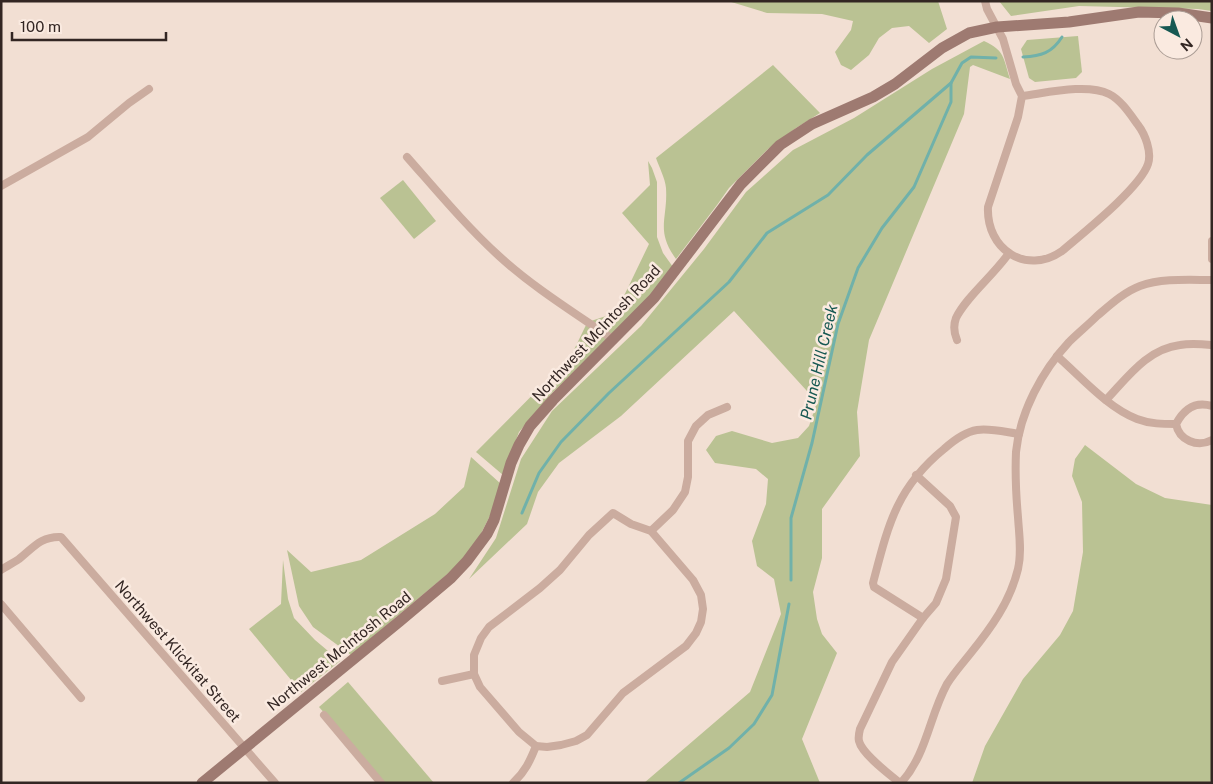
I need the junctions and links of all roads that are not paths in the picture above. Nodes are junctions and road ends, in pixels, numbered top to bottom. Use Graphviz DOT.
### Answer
graph roads {
  1 [pos="985,1"];
  2 [pos="1212,18"];
  3 [pos="997,27"];
  4 [pos="149,90"];
  5 [pos="1022,96"];
  6 [pos="407,157"];
  7 [pos="1,186"];
  8 [pos="1212,242"];
  9 [pos="1008,253"];
  10 [pos="1212,258"];
  11 [pos="1212,280"];
  12 [pos="614,340"];
  13 [pos="958,340"];
  14 [pos="1212,345"];
  15 [pos="1057,356"];
  16 [pos="1106,400"];
  17 [pos="727,406"];
  18 [pos="1212,406"];
  19 [pos="1176,424"];
  20 [pos="1019,434"];
  21 [pos="1212,440"];
  22 [pos="916,475"];
  23 [pos="651,531"];
  24 [pos="1,570"];
  25 [pos="1,604"];
  26 [pos="923,618"];
  27 [pos="474,674"];
  28 [pos="442,682"];
  29 [pos="81,698"];
  30 [pos="324,715"];
  31 [pos="536,746"];
  32 [pos="245,748"];
  33 [pos="202,783"];
  34 [pos="275,783"];
  35 [pos="381,783"];
  36 [pos="513,783"];
  37 [pos="900,783"];
  1 -- 3 [label="street"];
  2 -- 3 [label="street, Northwest McIntosh Road"];
  3 -- 5 [label="street"];
  3 -- 12 [label="street, Northwest McIntosh Road"];
  4 -- 7 [label="street"];
  5 -- 9 [label="street"];
  5 -- 9 [label="street"];
  6 -- 12 [label="street"];
  8 -- 10 [label="street"];
  9 -- 13 [label="street"];
  11 -- 15 [label="street"];
  12 -- 32 [label="street, Northwest McIntosh Road"];
  14 -- 16 [label="street"];
  15 -- 16 [label="street"];
  15 -- 20 [label="street"];
  16 -- 19 [label="street"];
  17 -- 23 [label="street"];
  18 -- 19 [label="street"];
  19 -- 21 [label="street"];
  20 -- 22 [label="street"];
  20 -- 37 [label="street"];
  22 -- 26 [label="street"];
  22 -- 26 [label="street"];
  23 -- 27 [label="street"];
  23 -- 31 [label="street"];
  24 -- 32 [label="street, Northwest Klickitat Street"];
  25 -- 29 [label="street"];
  26 -- 37 [label="street"];
  27 -- 28 [label="street"];
  27 -- 31 [label="street"];
  30 -- 35 [label="street"];
  31 -- 36 [label="street"];
  32 -- 33 [label="street, Northwest McIntosh Road"];
  32 -- 34 [label="street, Northwest Klickitat Street"];
}
